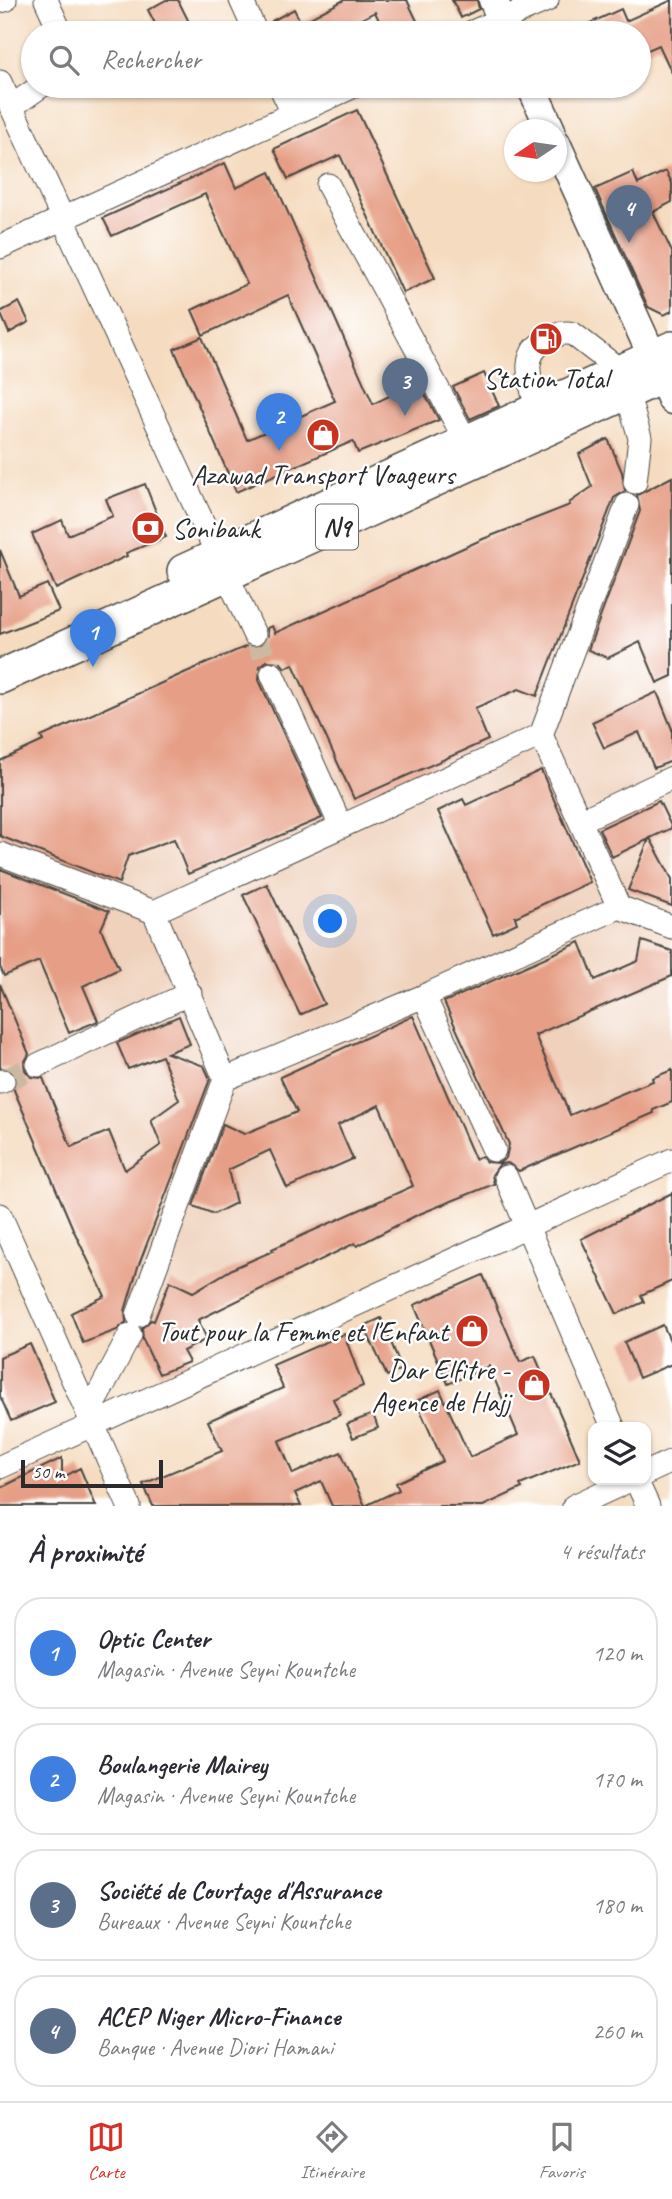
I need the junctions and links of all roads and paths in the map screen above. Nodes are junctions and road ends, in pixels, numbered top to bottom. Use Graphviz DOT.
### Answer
graph roads {
  1 [pos="46,0"];
  2 [pos="241,0"];
  3 [pos="547,0"];
  4 [pos="501,18"];
  5 [pos="56,21"];
  6 [pos="251,21"];
  7 [pos="0,82"];
  8 [pos="24,98"];
  9 [pos="286,98"];
  10 [pos="327,98"];
  11 [pos="536,98"];
  12 [pos="11,107"];
  13 [pos="293,113"];
  14 [pos="546,119"];
  15 [pos="567,166"];
  16 [pos="328,185"];
  17 [pos="61,219"];
  18 [pos="0,247"];
  19 [pos="666,371"];
  20 [pos="625,382"];
  21 [pos="537,409"];
  22 [pos="466,441"];
  23 [pos="635,482"];
  24 [pos="627,505"];
  25 [pos="222,566"];
  26 [pos="254,634"];
  27 [pos="0,652"];
  28 [pos="272,674"];
  29 [pos="0,677"];
  30 [pos="541,735"];
  31 [pos="672,778"];
  32 [pos="580,821"];
  33 [pos="340,824"];
  34 [pos="0,854"];
  35 [pos="619,907"];
  36 [pos="153,912"];
  37 [pos="672,927"];
  38 [pos="190,993"];
  39 [pos="424,996"];
  40 [pos="38,1065"];
  41 [pos="225,1079"];
  42 [pos="494,1150"];
  43 [pos="672,1160"];
  44 [pos="506,1177"];
  45 [pos="0,1215"];
  46 [pos="525,1225"];
  47 [pos="91,1419"];
  48 [pos="611,1422"];
  49 [pos="672,1461"];
  50 [pos="0,1467"];
  51 [pos="651,1471"];
  52 [pos="619,1485"];
  53 [pos="638,1485"];
  54 [pos="129,1506"];
  55 [pos="574,1506"];
  56 [pos="648,1506"];
  1 -- 5 [label="street"];
  2 -- 6 [label="street"];
  3 -- 4 [label="street"];
  7 -- 12 [label="street"];
  8 -- 12 [label="street"];
  9 -- 13 [label="street"];
  10 -- 13 [label="street"];
  11 -- 14 [label="main road"];
  12 -- 17 [label="street"];
  13 -- 17 [label="street"];
  15 -- 19 [label="main road"];
  16 -- 22 [label="street"];
  17 -- 18 [label="street"];
  17 -- 25 [label="street"];
  19 -- 20 [label="highway, N9"];
  20 -- 21 [label="highway, N9"];
  20 -- 21 [label="street"];
  20 -- 23 [label="street"];
  20 -- 25 [label="highway, N9"];
  21 -- 22 [label="highway, N9"];
  22 -- 25 [label="highway, N9"];
  24 -- 30 [label="street"];
  25 -- 26 [label="street"];
  25 -- 27 [label="highway, N9"];
  25 -- 29 [label="highway, N9"];
  28 -- 33 [label="street"];
  30 -- 32 [label="street"];
  30 -- 33 [label="street"];
  31 -- 32 [label="street"];
  32 -- 35 [label="street"];
  33 -- 36 [label="street"];
  34 -- 36 [label="street"];
  35 -- 37 [label="street"];
  35 -- 39 [label="street"];
  36 -- 38 [label="street"];
  38 -- 40 [label="street"];
  38 -- 41 [label="street"];
  39 -- 41 [label="street"];
  39 -- 42 [label="street"];
  41 -- 47 [label="street"];
  43 -- 46 [label="street"];
  44 -- 46 [label="street"];
  45 -- 47 [label="street"];
  46 -- 47 [label="street"];
  46 -- 48 [label="street"];
  47 -- 50 [label="street"];
  47 -- 54 [label="street"];
  49 -- 51 [label="street"];
  52 -- 55 [label="street"];
  53 -- 56 [label="street"];
}
